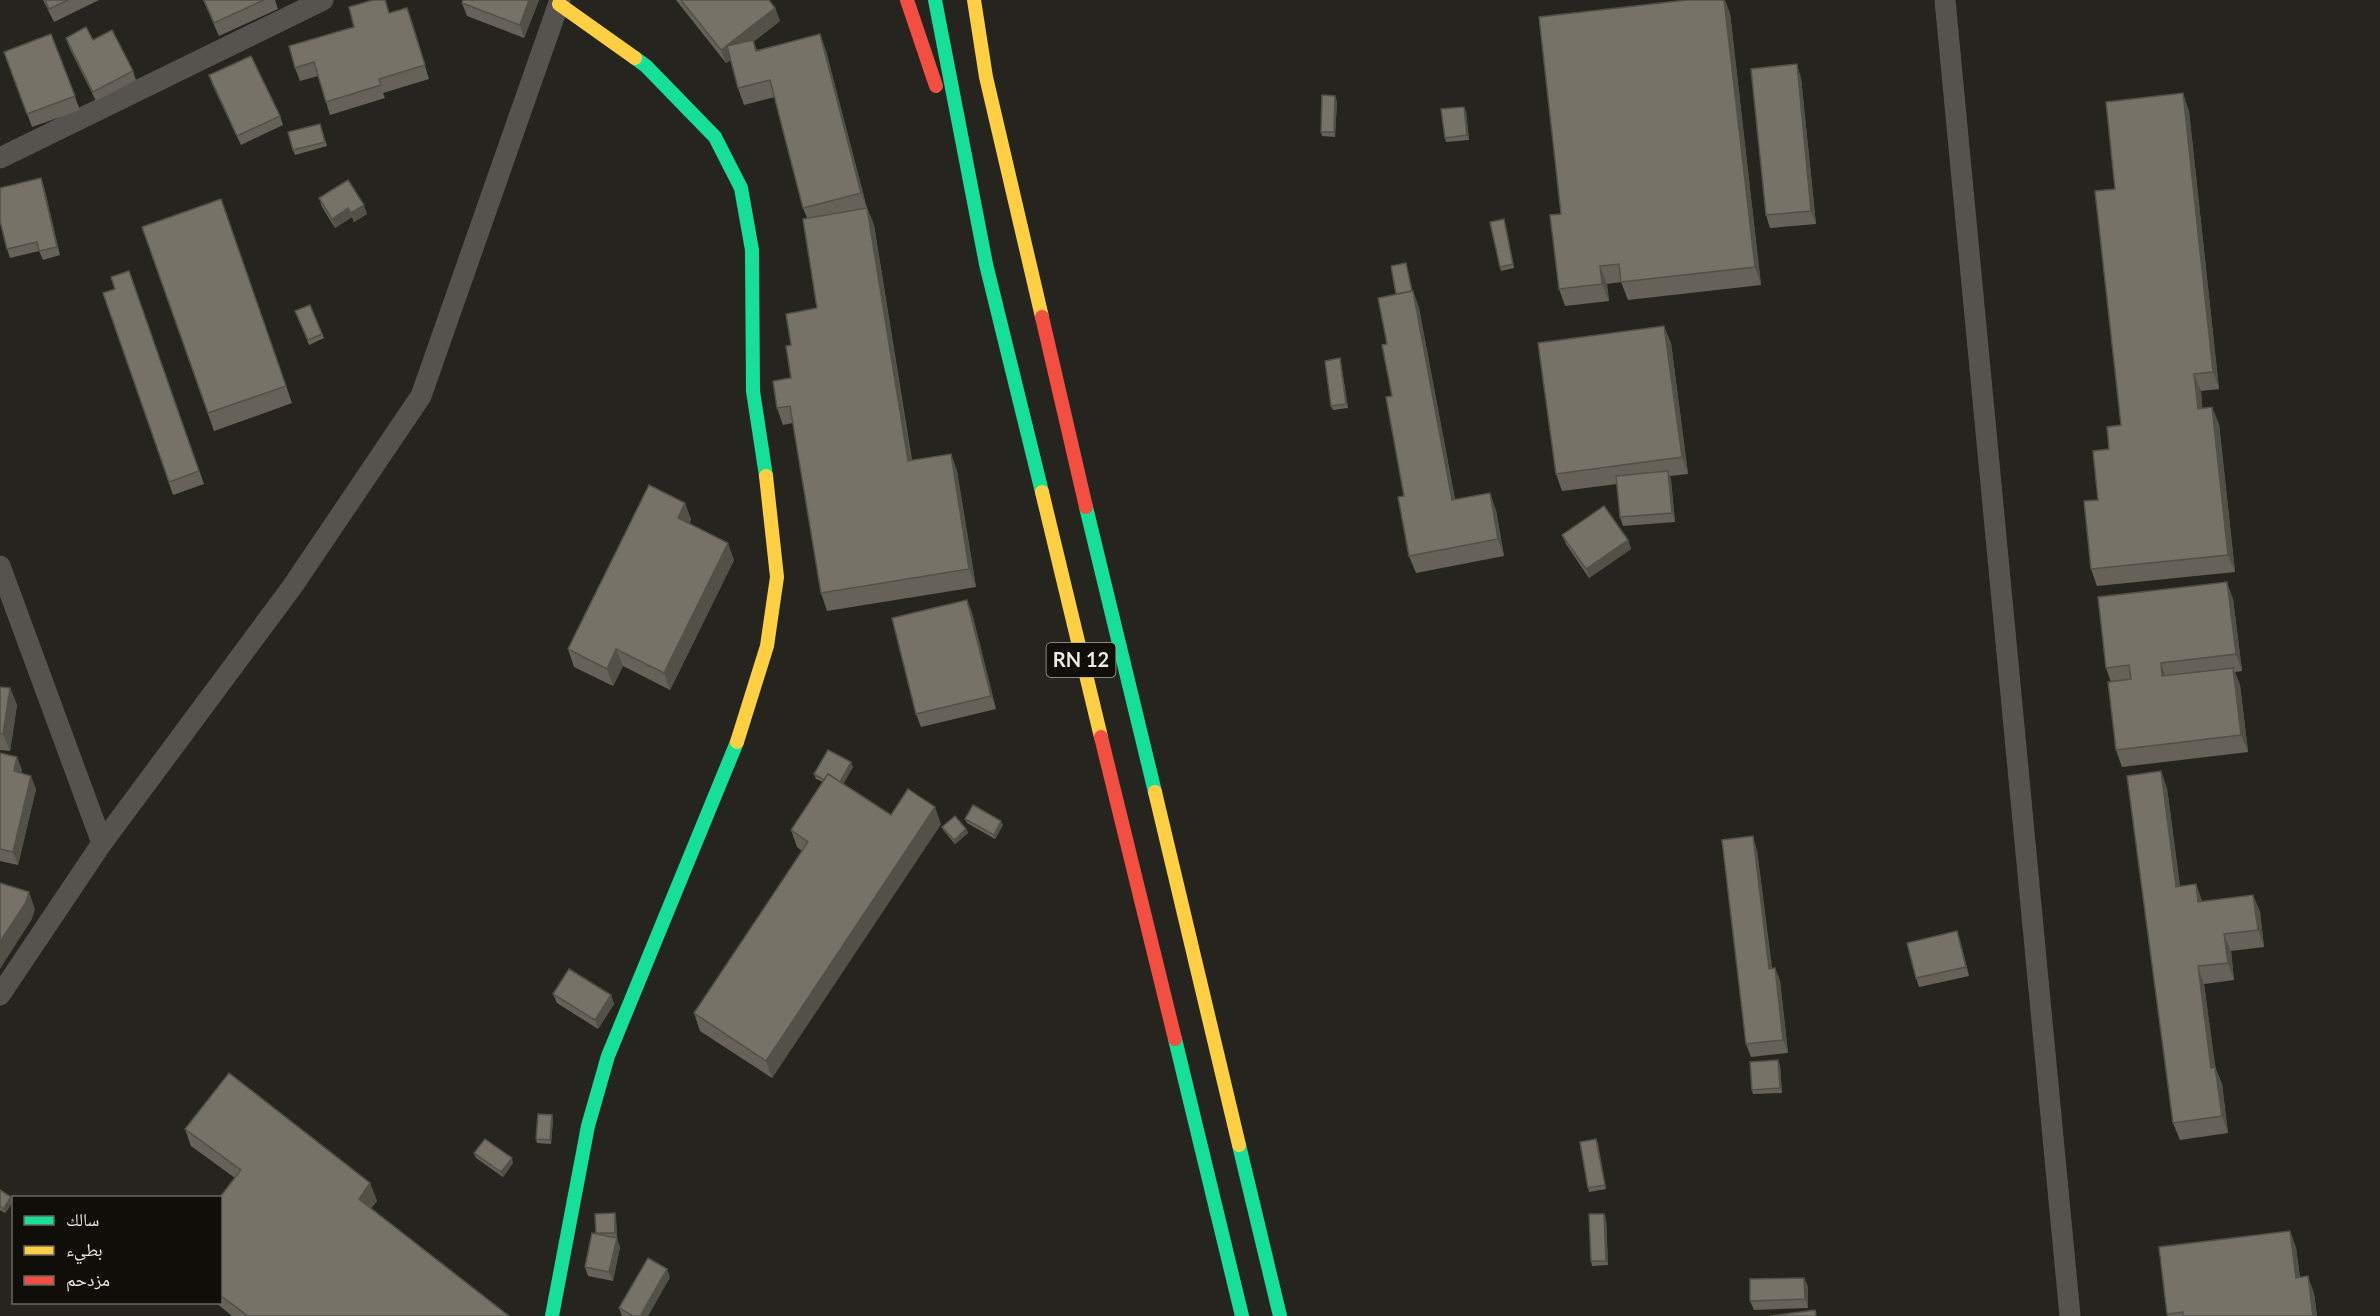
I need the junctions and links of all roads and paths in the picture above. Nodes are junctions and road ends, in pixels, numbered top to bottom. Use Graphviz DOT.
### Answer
graph roads {
  1 [pos="323,0"];
  2 [pos="907,0"];
  3 [pos="935,0"];
  4 [pos="974,0"];
  5 [pos="1945,0"];
  6 [pos="560,2"];
  7 [pos="964,143"];
  8 [pos="0,158"];
  9 [pos="0,566"];
  10 [pos="102,843"];
  11 [pos="0,995"];
  12 [pos="552,1316"];
  13 [pos="1242,1316"];
  14 [pos="1280,1316"];
  15 [pos="2070,1316"];
  1 -- 8 [label="street"];
  2 -- 7 [label="main road"];
  3 -- 7 [label="main road, RN 12"];
  4 -- 14 [label="main road, RN 12"];
  5 -- 15 [label="street"];
  6 -- 10 [label="street"];
  6 -- 12 [label="main road"];
  7 -- 13 [label="main road, RN 12"];
  9 -- 10 [label="street"];
  10 -- 11 [label="street"];
}
